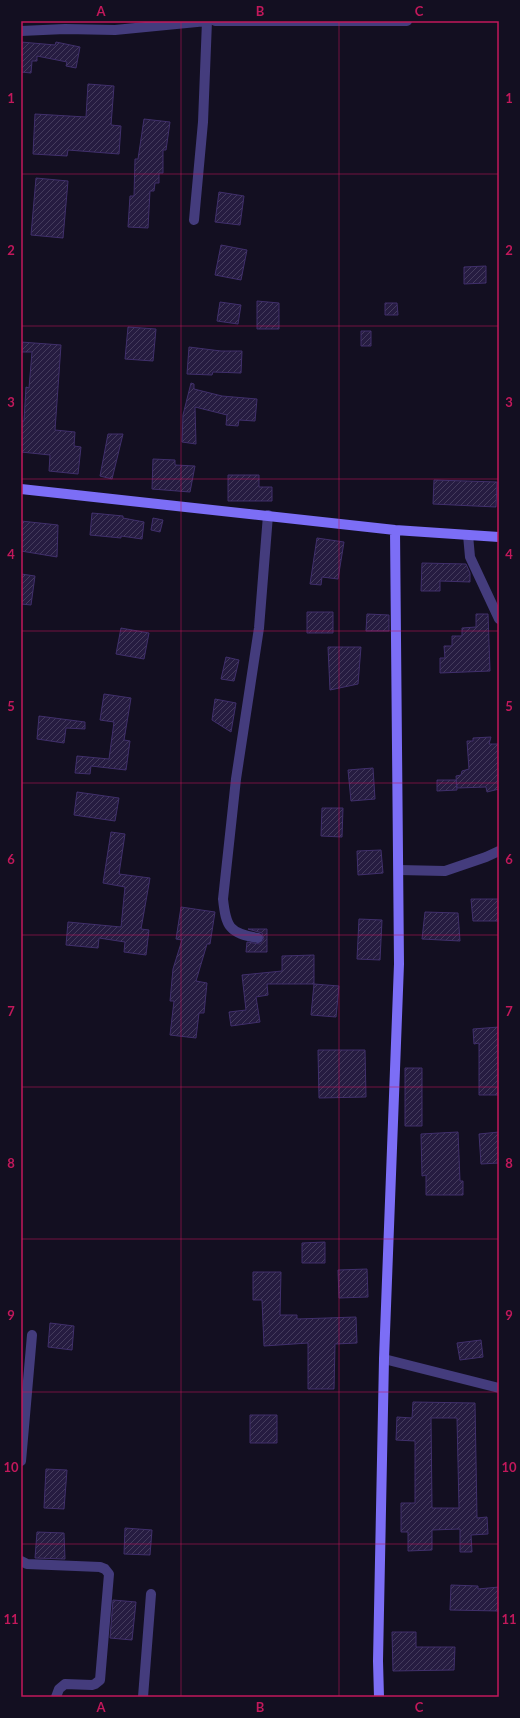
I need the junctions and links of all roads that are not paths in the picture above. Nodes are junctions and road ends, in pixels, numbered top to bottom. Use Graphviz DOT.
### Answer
graph roads {
  1 [pos="207,21"];
  2 [pos="214,21"];
  3 [pos="331,21"];
  4 [pos="407,21"];
  5 [pos="21,31"];
  6 [pos="194,220"];
  7 [pos="21,489"];
  8 [pos="268,515"];
  9 [pos="395,530"];
  10 [pos="468,536"];
  11 [pos="499,537"];
  12 [pos="499,619"];
  13 [pos="499,851"];
  14 [pos="398,870"];
  15 [pos="258,938"];
  16 [pos="32,1335"];
  17 [pos="384,1359"];
  18 [pos="499,1388"];
  19 [pos="21,1461"];
  20 [pos="21,1561"];
  21 [pos="151,1594"];
  22 [pos="56,1697"];
  23 [pos="143,1697"];
  24 [pos="379,1697"];
  1 -- 5 [label="street"];
  1 -- 6 [label="street"];
  2 -- 3 [label="street"];
  3 -- 4 [label="street"];
  7 -- 8 [label="street"];
  8 -- 9 [label="street"];
  8 -- 15 [label="street"];
  9 -- 10 [label="street"];
  9 -- 14 [label="street"];
  10 -- 11 [label="street"];
  10 -- 12 [label="street"];
  13 -- 14 [label="street"];
  14 -- 17 [label="street"];
  16 -- 19 [label="street"];
  17 -- 18 [label="street"];
  17 -- 24 [label="street"];
  20 -- 22 [label="street"];
  21 -- 23 [label="street"];
}
